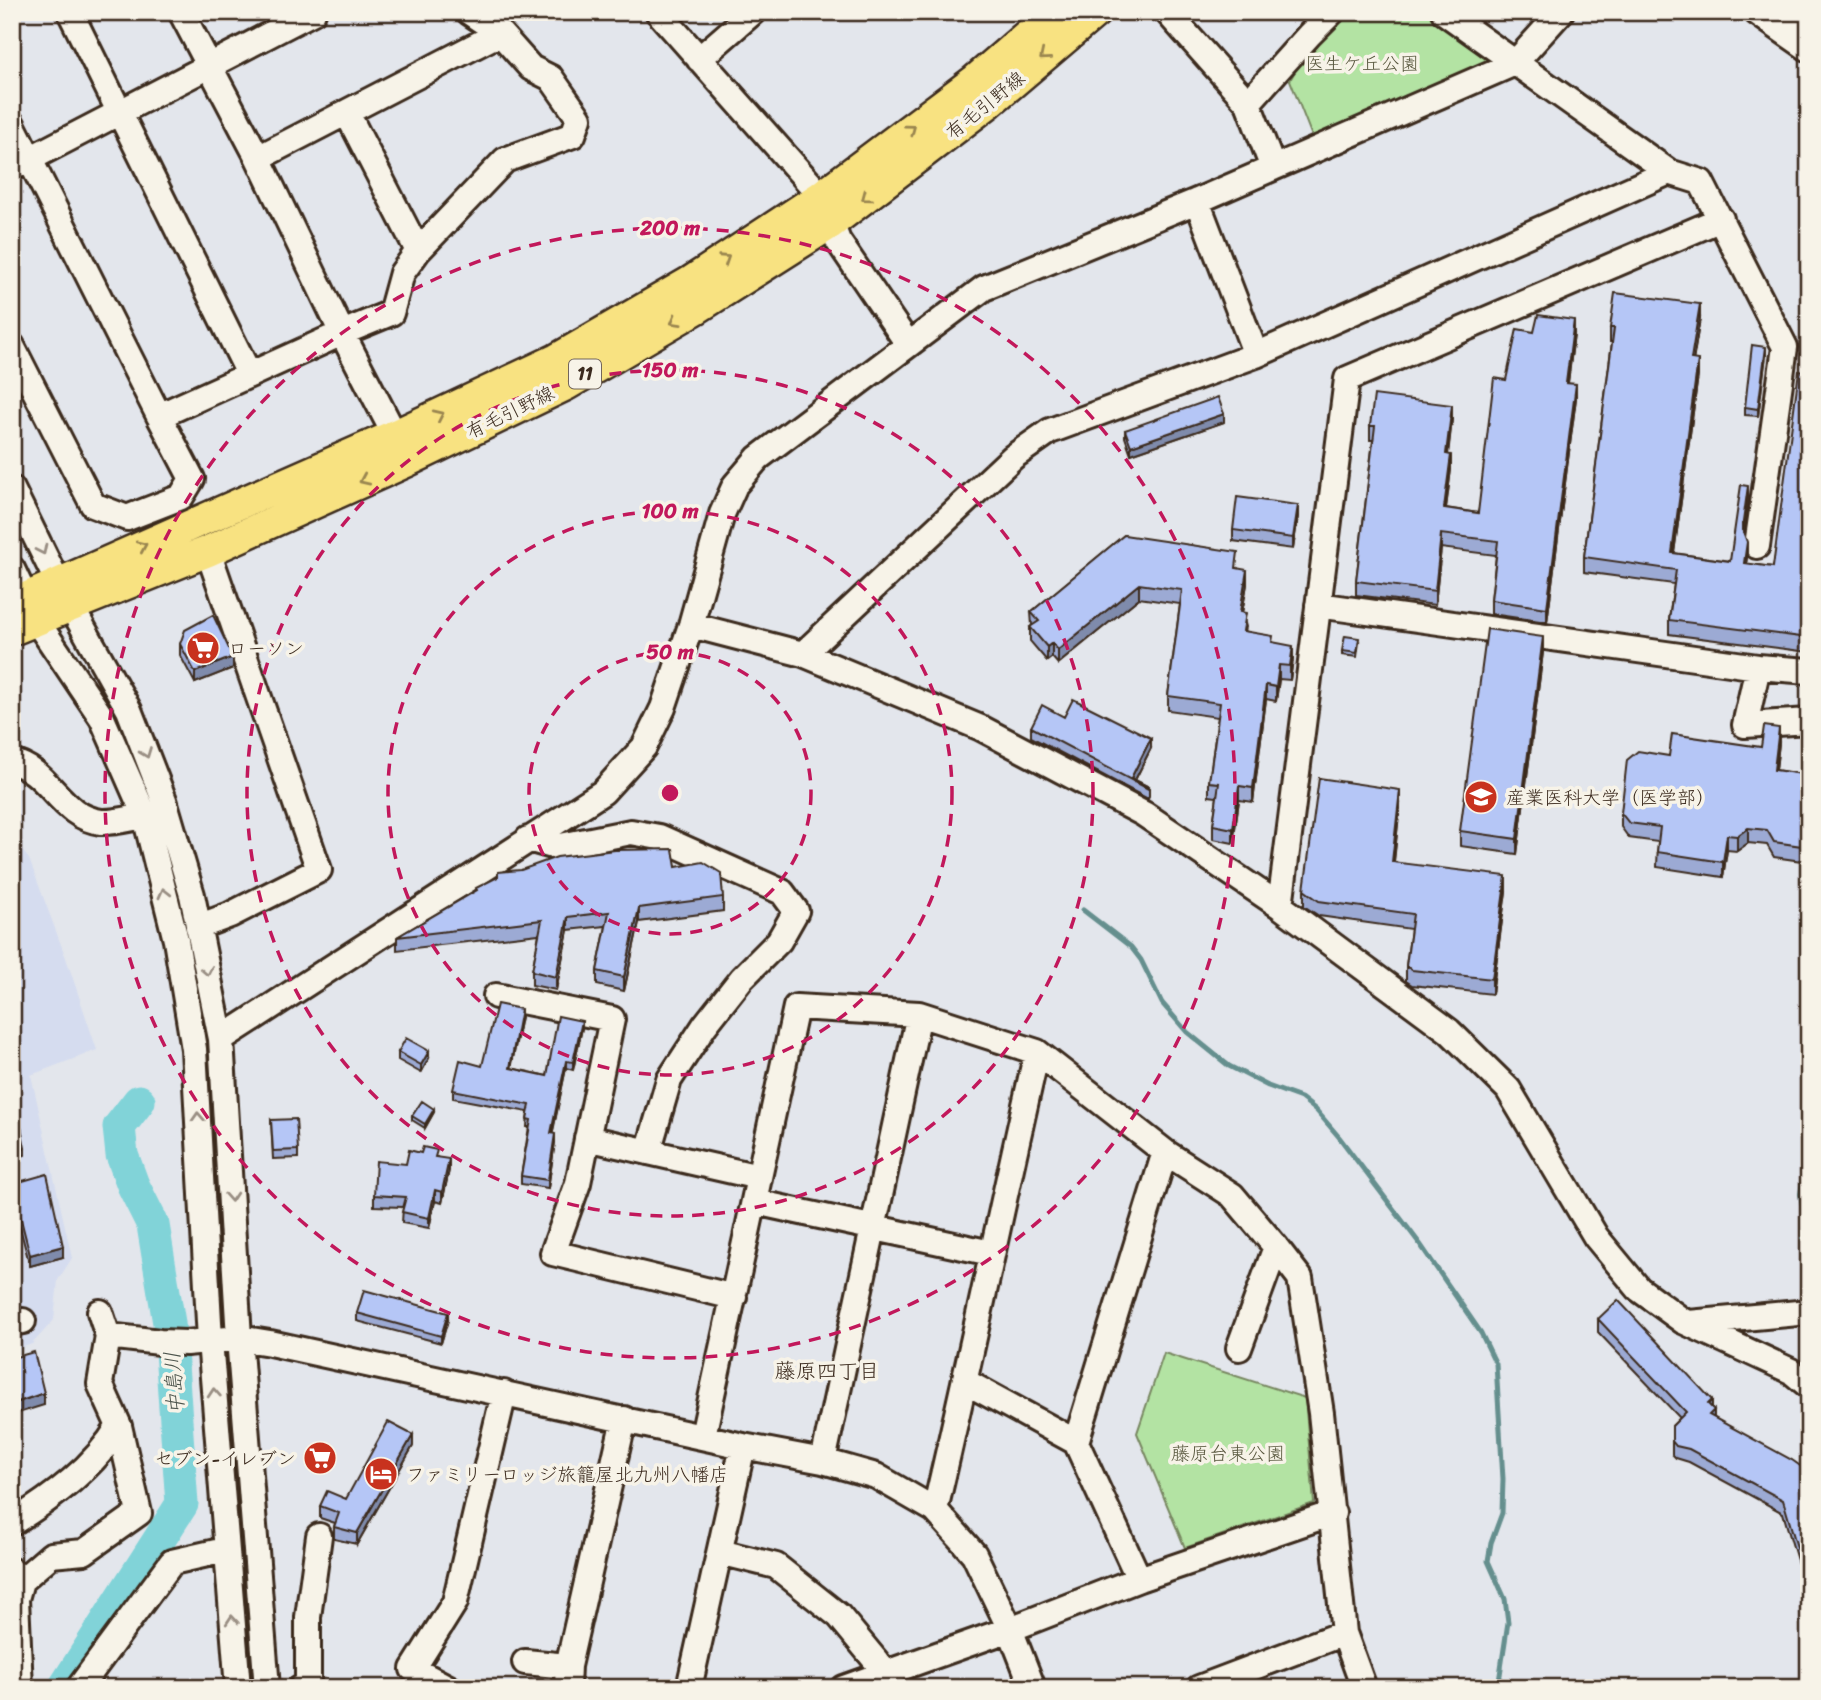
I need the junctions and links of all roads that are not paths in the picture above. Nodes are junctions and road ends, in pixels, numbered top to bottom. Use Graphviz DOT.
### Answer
graph roads {
  1 [pos="71,12"];
  2 [pos="181,12"];
  3 [pos="313,12"];
  4 [pos="469,12"];
  5 [pos="658,12"];
  6 [pos="753,12"];
  7 [pos="1054,12"];
  8 [pos="1096,12"];
  9 [pos="1167,12"];
  10 [pos="1332,12"];
  11 [pos="1444,12"];
  12 [pos="1561,12"];
  13 [pos="1756,12"];
  14 [pos="1797,12"];
  15 [pos="1809,20"];
  16 [pos="500,33"];
  17 [pos="1809,49"];
  18 [pos="699,59"];
  19 [pos="1515,62"];
  20 [pos="208,66"];
  21 [pos="1248,103"];
  22 [pos="120,112"];
  23 [pos="347,113"];
  24 [pos="12,124"];
  25 [pos="258,158"];
  26 [pos="21,164"];
  27 [pos="1273,167"];
  28 [pos="1669,172"];
  29 [pos="821,196"];
  30 [pos="1197,201"];
  31 [pos="1721,219"];
  32 [pos="830,225"];
  33 [pos="418,251"];
  34 [pos="342,333"];
  35 [pos="908,344"];
  36 [pos="12,346"];
  37 [pos="1256,355"];
  38 [pos="249,374"];
  39 [pos="159,416"];
  40 [pos="401,448"];
  41 [pos="12,489"];
  42 [pos="1757,546"];
  43 [pos="208,551"];
  44 [pos="12,569"];
  45 [pos="65,594"];
  46 [pos="1318,605"];
  47 [pos="22,613"];
  48 [pos="691,625"];
  49 [pos="803,654"];
  50 [pos="1758,667"];
  51 [pos="1809,671"];
  52 [pos="1809,721"];
  53 [pos="12,762"];
  54 [pos="145,816"];
  55 [pos="528,839"];
  56 [pos="1280,906"];
  57 [pos="198,927"];
  58 [pos="496,996"];
  59 [pos="919,1014"];
  60 [pos="221,1039"];
  61 [pos="1037,1052"];
  62 [pos="587,1138"];
  63 [pos="648,1152"];
  64 [pos="1165,1152"];
  65 [pos="759,1177"];
  66 [pos="755,1202"];
  67 [pos="874,1228"];
  68 [pos="1276,1247"];
  69 [pos="991,1253"];
  70 [pos="734,1297"];
  71 [pos="100,1312"];
  72 [pos="1809,1312"];
  73 [pos="1688,1324"];
  74 [pos="108,1336"];
  75 [pos="239,1338"];
  76 [pos="198,1342"];
  77 [pos="1239,1348"];
  78 [pos="966,1382"];
  79 [pos="1809,1386"];
  80 [pos="504,1393"];
  81 [pos="624,1419"];
  82 [pos="119,1426"];
  83 [pos="703,1436"];
  84 [pos="1076,1442"];
  85 [pos="743,1446"];
  86 [pos="823,1461"];
  87 [pos="935,1510"];
  88 [pos="1333,1513"];
  89 [pos="12,1523"];
  90 [pos="318,1536"];
  91 [pos="225,1550"];
  92 [pos="720,1552"];
  93 [pos="16,1576"];
  94 [pos="1139,1579"];
  95 [pos="1010,1629"];
  96 [pos="1344,1633"];
  97 [pos="525,1661"];
  98 [pos="886,1673"];
  99 [pos="568,1676"];
  100 [pos="690,1687"];
  101 [pos="20,1688"];
  102 [pos="79,1688"];
  103 [pos="237,1688"];
  104 [pos="267,1688"];
  105 [pos="301,1688"];
  106 [pos="449,1688"];
  107 [pos="844,1688"];
  108 [pos="1033,1688"];
  109 [pos="1199,1688"];
  110 [pos="1364,1688"];
  1 -- 22 [label="street"];
  2 -- 20 [label="street"];
  3 -- 20 [label="street"];
  4 -- 16 [label="street"];
  5 -- 18 [label="street"];
  6 -- 18 [label="street"];
  29 -- 7 [label="main road, 有毛引野線 / 11, one-way"];
  8 -- 32 [label="main road, 有毛引野線 / 11, one-way"];
  9 -- 21 [label="street"];
  10 -- 21 [label="street"];
  11 -- 19 [label="street"];
  12 -- 19 [label="street"];
  13 -- 17 [label="street"];
  14 -- 15 [label="street"];
  16 -- 23 [label="street"];
  16 -- 33 [label="street"];
  18 -- 29 [label="street"];
  19 -- 27 [label="street"];
  19 -- 28 [label="street"];
  20 -- 22 [label="street"];
  20 -- 25 [label="street"];
  21 -- 27 [label="street"];
  22 -- 26 [label="street"];
  22 -- 38 [label="street"];
  23 -- 25 [label="street"];
  23 -- 33 [label="street"];
  24 -- 26 [label="street"];
  25 -- 34 [label="street"];
  26 -- 39 [label="street"];
  27 -- 30 [label="street"];
  28 -- 31 [label="street"];
  28 -- 37 [label="street"];
  29 -- 32 [label="street"];
  40 -- 29 [label="main road, 有毛引野線 / 11, one-way"];
  30 -- 35 [label="street"];
  30 -- 37 [label="street"];
  31 -- 42 [label="street"];
  31 -- 46 [label="street"];
  32 -- 35 [label="street"];
  32 -- 40 [label="main road, 有毛引野線 / 11, one-way"];
  33 -- 34 [label="street"];
  34 -- 38 [label="street"];
  34 -- 40 [label="street"];
  35 -- 48 [label="street"];
  36 -- 39 [label="street"];
  37 -- 49 [label="street"];
  38 -- 39 [label="street"];
  40 -- 43 [label="main road, 有毛引野線 / 11, one-way"];
  45 -- 40 [label="main road, 有毛引野線 / 11, one-way"];
  41 -- 45 [label="street, one-way"];
  43 -- 45 [label="main road, 有毛引野線 / 11"];
  43 -- 57 [label="street"];
  44 -- 47 [label="street"];
  45 -- 47 [label="main road, 有毛引野線 / 11"];
  45 -- 57 [label="street, one-way"];
  46 -- 50 [label="street"];
  46 -- 56 [label="street"];
  47 -- 54 [label="street"];
  48 -- 49 [label="street"];
  48 -- 55 [label="street"];
  49 -- 56 [label="street"];
  50 -- 51 [label="street"];
  50 -- 52 [label="street"];
  53 -- 54 [label="street"];
  76 -- 54 [label="street, one-way"];
  55 -- 60 [label="street"];
  55 -- 63 [label="street"];
  56 -- 73 [label="street"];
  57 -- 60 [label="street, one-way"];
  58 -- 62 [label="street"];
  59 -- 61 [label="street"];
  59 -- 65 [label="street"];
  59 -- 67 [label="street"];
  60 -- 75 [label="street, one-way"];
  61 -- 64 [label="street"];
  61 -- 69 [label="street"];
  62 -- 63 [label="street"];
  62 -- 70 [label="street"];
  63 -- 65 [label="street"];
  64 -- 68 [label="street"];
  64 -- 84 [label="street"];
  65 -- 66 [label="street"];
  66 -- 67 [label="street"];
  66 -- 70 [label="street"];
  67 -- 69 [label="street"];
  67 -- 86 [label="street"];
  68 -- 77 [label="street"];
  68 -- 88 [label="street"];
  69 -- 78 [label="street"];
  70 -- 83 [label="street"];
  71 -- 74 [label="street"];
  72 -- 73 [label="street"];
  73 -- 79 [label="street"];
  74 -- 76 [label="street"];
  74 -- 82 [label="street"];
  75 -- 76 [label="street"];
  75 -- 80 [label="street"];
  75 -- 104 [label="street"];
  91 -- 76 [label="street, one-way"];
  78 -- 84 [label="street"];
  78 -- 87 [label="street"];
  80 -- 81 [label="street"];
  80 -- 106 [label="street"];
  81 -- 83 [label="street"];
  81 -- 99 [label="street"];
  82 -- 89 [label="street"];
  82 -- 93 [label="street"];
  83 -- 85 [label="street"];
  84 -- 94 [label="street"];
  85 -- 86 [label="street"];
  85 -- 92 [label="street"];
  86 -- 87 [label="street"];
  87 -- 95 [label="street"];
  88 -- 94 [label="street"];
  88 -- 96 [label="street"];
  90 -- 105 [label="street"];
  91 -- 102 [label="street"];
  103 -- 91 [label="street, one-way"];
  92 -- 98 [label="street"];
  92 -- 100 [label="street"];
  93 -- 101 [label="street"];
  94 -- 95 [label="street"];
  95 -- 98 [label="street"];
  95 -- 108 [label="street"];
  96 -- 109 [label="street"];
  96 -- 110 [label="street"];
  97 -- 99 [label="street"];
  98 -- 107 [label="street"];
}
